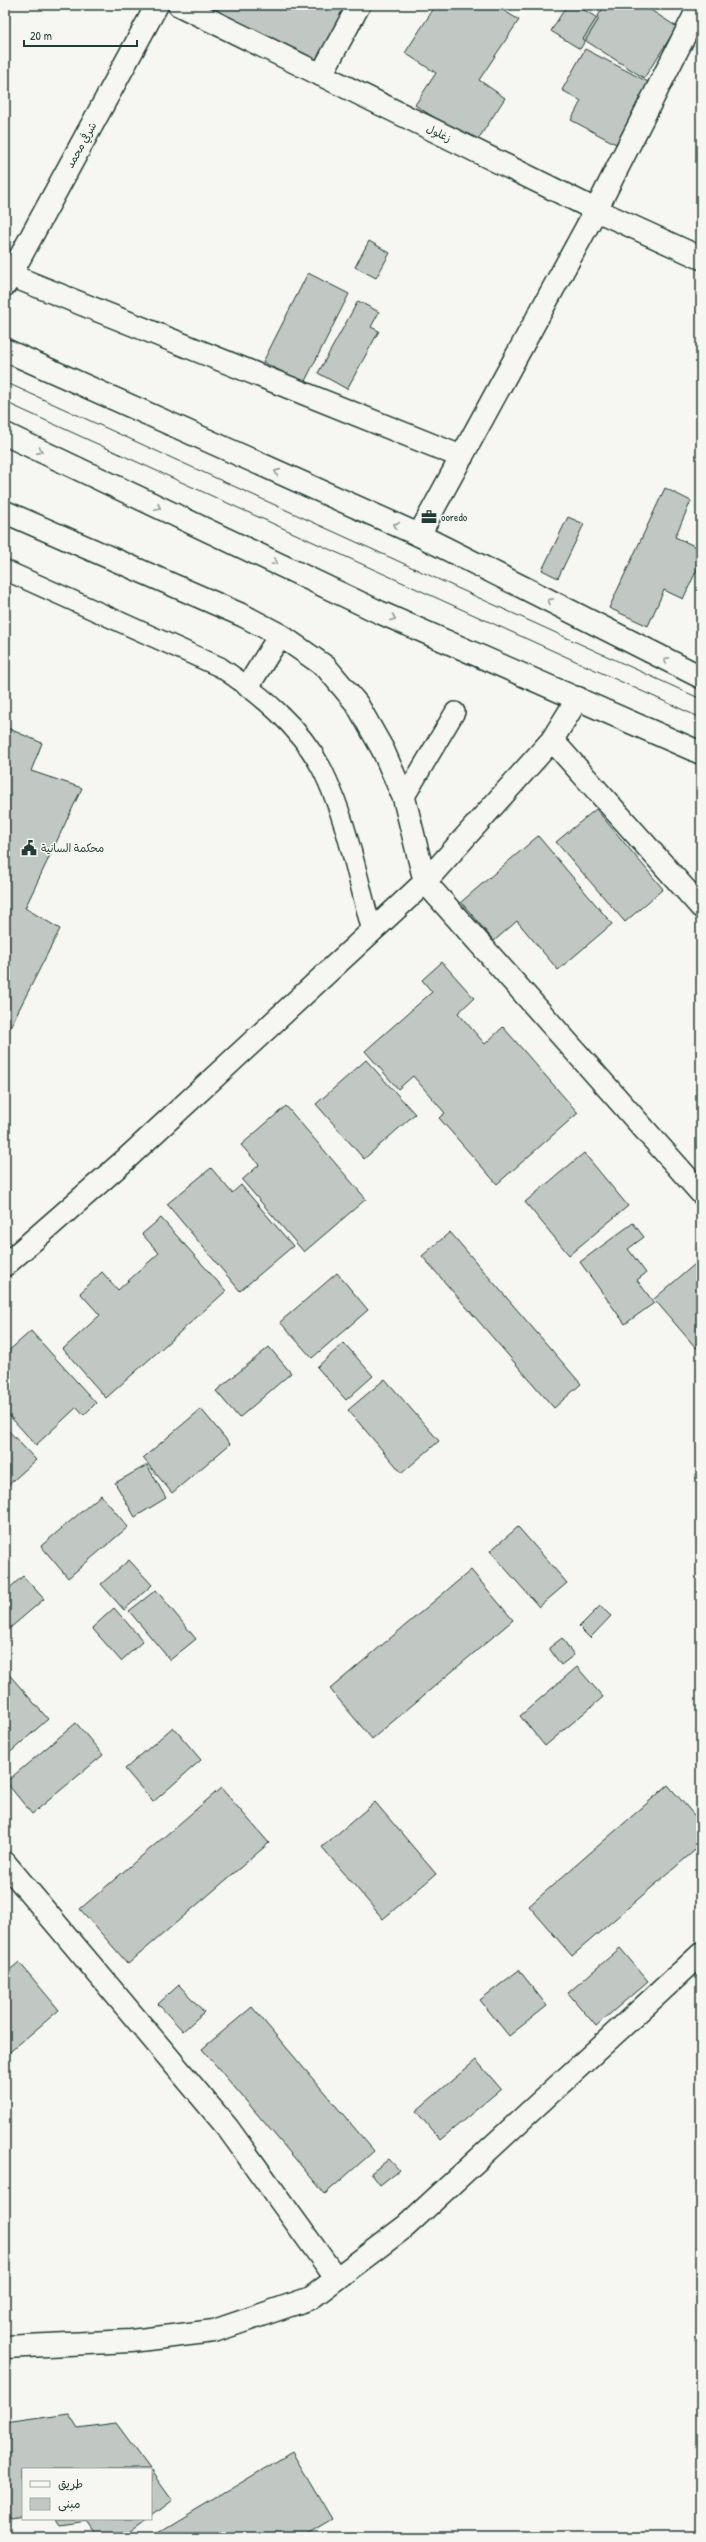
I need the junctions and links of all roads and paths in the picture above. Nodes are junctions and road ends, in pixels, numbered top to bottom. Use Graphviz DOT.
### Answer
graph roads {
  1 [pos="157,5"];
  2 [pos="179,5"];
  3 [pos="359,5"];
  4 [pos="700,5"];
  5 [pos="322,75"];
  6 [pos="596,210"];
  7 [pos="701,258"];
  8 [pos="7,278"];
  9 [pos="5,350"];
  10 [pos="5,434"];
  11 [pos="462,456"];
  12 [pos="5,512"];
  13 [pos="419,535"];
  14 [pos="5,570"];
  15 [pos="280,635"];
  16 [pos="701,677"];
  17 [pos="248,686"];
  18 [pos="578,698"];
  19 [pos="455,712"];
  20 [pos="552,740"];
  21 [pos="701,753"];
  22 [pos="404,798"];
  23 [pos="425,882"];
  24 [pos="701,907"];
  25 [pos="372,931"];
  26 [pos="701,1193"];
  27 [pos="5,1265"];
  28 [pos="5,1863"];
  29 [pos="701,1954"];
  30 [pos="336,2278"];
  31 [pos="5,2347"];
  1 -- 8 [label="street, شرفي محمد"];
  2 -- 5 [label="street, زغلول"];
  3 -- 5 [label="street"];
  4 -- 6 [label="street"];
  5 -- 6 [label="street, زغلول"];
  6 -- 7 [label="street, زغلول"];
  6 -- 11 [label="street"];
  8 -- 11 [label="street"];
  13 -- 9 [label="street, one-way"];
  10 -- 18 [label="street, one-way"];
  11 -- 13 [label="street"];
  12 -- 15 [label="street"];
  16 -- 13 [label="street, one-way"];
  14 -- 17 [label="lane"];
  15 -- 17 [label="street"];
  15 -- 22 [label="street"];
  17 -- 25 [label="lane"];
  18 -- 20 [label="street"];
  18 -- 21 [label="street"];
  19 -- 22 [label="lane"];
  20 -- 23 [label="street"];
  20 -- 24 [label="street"];
  22 -- 23 [label="street"];
  23 -- 25 [label="street"];
  23 -- 26 [label="street"];
  25 -- 27 [label="street"];
  28 -- 30 [label="street"];
  29 -- 30 [label="street"];
  30 -- 31 [label="street"];
}
